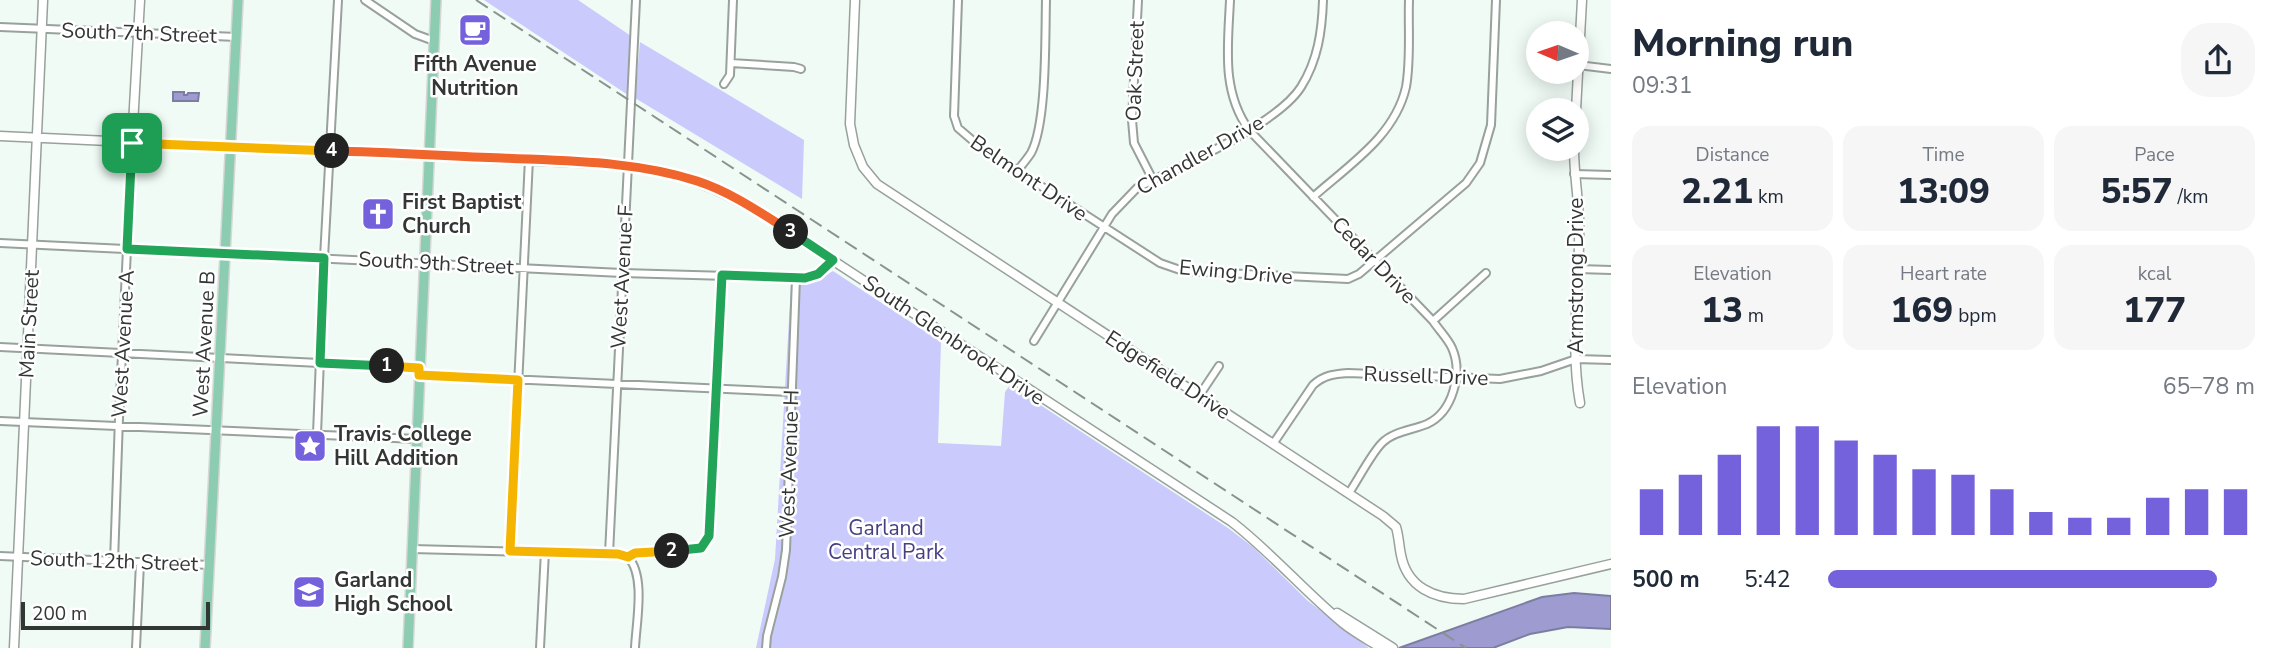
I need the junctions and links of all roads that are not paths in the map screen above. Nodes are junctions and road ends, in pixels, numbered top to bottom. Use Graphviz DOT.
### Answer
graph roads {
  1 [pos="43,0"];
  2 [pos="140,0"];
  3 [pos="238,0"];
  4 [pos="338,0"];
  5 [pos="365,0"];
  6 [pos="436,0"];
  7 [pos="636,0"];
  8 [pos="733,0"];
  9 [pos="855,0"];
  10 [pos="958,0"];
  11 [pos="1046,0"];
  12 [pos="1138,0"];
  13 [pos="1230,0"];
  14 [pos="1323,0"];
  15 [pos="1409,0"];
  16 [pos="1496,0"];
  17 [pos="1582,0"];
  18 [pos="1581,21"];
  19 [pos="0,27"];
  20 [pos="42,29"];
  21 [pos="138,33"];
  22 [pos="237,37"];
  23 [pos="434,41"];
  24 [pos="731,62"];
  25 [pos="1589,66"];
  26 [pos="801,69"];
  27 [pos="1611,69"];
  28 [pos="724,84"];
  29 [pos="1250,130"];
  30 [pos="0,136"];
  31 [pos="37,138"];
  32 [pos="132,143"];
  33 [pos="232,147"];
  34 [pos="330,151"];
  35 [pos="430,155"];
  36 [pos="529,159"];
  37 [pos="1574,161"];
  38 [pos="627,165"];
  39 [pos="1018,170"];
  40 [pos="1574,174"];
  41 [pos="1611,175"];
  42 [pos="1153,180"];
  43 [pos="1314,197"];
  44 [pos="1104,227"];
  45 [pos="0,243"];
  46 [pos="32,245"];
  47 [pos="127,249"];
  48 [pos="226,254"];
  49 [pos="324,258"];
  50 [pos="833,260"];
  51 [pos="1374,261"];
  52 [pos="425,264"];
  53 [pos="524,268"];
  54 [pos="1578,269"];
  55 [pos="1611,270"];
  56 [pos="622,273"];
  57 [pos="1486,274"];
  58 [pos="722,275"];
  59 [pos="796,278"];
  60 [pos="1058,303"];
  61 [pos="1433,321"];
  62 [pos="1034,341"];
  63 [pos="0,347"];
  64 [pos="27,348"];
  65 [pos="122,353"];
  66 [pos="221,358"];
  67 [pos="1576,359"];
  68 [pos="1611,360"];
  69 [pos="320,363"];
  70 [pos="1219,366"];
  71 [pos="419,372"];
  72 [pos="1455,377"];
  73 [pos="518,380"];
  74 [pos="617,384"];
  75 [pos="716,389"];
  76 [pos="791,392"];
  77 [pos="1199,396"];
  78 [pos="1580,403"];
  79 [pos="0,421"];
  80 [pos="24,422"];
  81 [pos="119,426"];
  82 [pos="218,430"];
  83 [pos="317,434"];
  84 [pos="417,439"];
  85 [pos="1273,444"];
  86 [pos="1349,494"];
  87 [pos="412,549"];
  88 [pos="510,551"];
  89 [pos="545,551"];
  90 [pos="609,554"];
  91 [pos="0,556"];
  92 [pos="18,557"];
  93 [pos="628,557"];
  94 [pos="114,562"];
  95 [pos="140,563"];
  96 [pos="1611,564"];
  97 [pos="209,565"];
  98 [pos="1367,635"];
  99 [pos="14,648"];
  100 [pos="136,648"];
  101 [pos="205,648"];
  102 [pos="408,648"];
  103 [pos="541,648"];
  104 [pos="635,648"];
  105 [pos="766,648"];
  106 [pos="1381,648"];
  107 [pos="1393,648"];
  1 -- 20 [label="street, Main Street"];
  2 -- 21 [label="street, West Avenue A"];
  3 -- 22 [label="main road, West Avenue B"];
  4 -- 34 [label="street"];
  5 -- 23 [label="street"];
  6 -- 23 [label="main road"];
  7 -- 38 [label="street, West Avenue F"];
  8 -- 24 [label="street"];
  9 -- 60 [label="street, Edgefield Drive"];
  10 -- 39 [label="street, Belmont Drive"];
  11 -- 39 [label="street"];
  12 -- 42 [label="street, Oak Street"];
  13 -- 29 [label="street, Cedar Drive"];
  14 -- 29 [label="street, Chandler Drive"];
  15 -- 43 [label="street"];
  16 -- 51 [label="street, Ewing Drive"];
  17 -- 18 [label="street"];
  19 -- 20 [label="street, South 7th Street"];
  20 -- 21 [label="street, South 7th Street"];
  20 -- 31 [label="street, Main Street"];
  21 -- 22 [label="street, South 7th Street"];
  21 -- 32 [label="street, West Avenue A"];
  22 -- 33 [label="main road, West Avenue B"];
  23 -- 35 [label="main road"];
  24 -- 26 [label="street"];
  24 -- 28 [label="street"];
  25 -- 27 [label="street"];
  29 -- 42 [label="street, Chandler Drive"];
  29 -- 43 [label="street, Cedar Drive"];
  30 -- 31 [label="street, South Glenbrook Drive"];
  31 -- 32 [label="street, South Glenbrook Drive"];
  31 -- 46 [label="street, Main Street"];
  32 -- 33 [label="street, South Glenbrook Drive"];
  32 -- 47 [label="street, West Avenue A"];
  33 -- 34 [label="street, South Glenbrook Drive"];
  33 -- 48 [label="main road, West Avenue B"];
  34 -- 35 [label="street, South Glenbrook Drive"];
  34 -- 49 [label="street"];
  35 -- 36 [label="street, South Glenbrook Drive"];
  35 -- 52 [label="main road"];
  36 -- 38 [label="street, South Glenbrook Drive"];
  36 -- 53 [label="street"];
  37 -- 40 [label="street, Armstrong Drive"];
  38 -- 50 [label="street, South Glenbrook Drive"];
  38 -- 56 [label="street, West Avenue F"];
  39 -- 44 [label="street, Belmont Drive"];
  40 -- 41 [label="street"];
  40 -- 54 [label="street, Armstrong Drive"];
  42 -- 44 [label="street, Chandler Drive"];
  43 -- 51 [label="street, Cedar Drive"];
  44 -- 51 [label="street, Ewing Drive"];
  44 -- 60 [label="street, Chandler Drive"];
  45 -- 46 [label="street, South 9th Street"];
  46 -- 47 [label="street, South 9th Street"];
  46 -- 64 [label="street, Main Street"];
  47 -- 48 [label="street, South 9th Street"];
  47 -- 65 [label="street, West Avenue A"];
  48 -- 49 [label="street, South 9th Street"];
  48 -- 66 [label="main road, West Avenue B"];
  49 -- 52 [label="street, South 9th Street"];
  49 -- 69 [label="street"];
  50 -- 59 [label="street, South 9th Street"];
  50 -- 98 [label="street, South Glenbrook Drive"];
  51 -- 61 [label="street, Cedar Drive"];
  52 -- 53 [label="street, South 9th Street"];
  52 -- 71 [label="main road"];
  53 -- 56 [label="street, South 9th Street"];
  53 -- 73 [label="street"];
  54 -- 55 [label="street"];
  54 -- 67 [label="street, Armstrong Drive"];
  56 -- 58 [label="street, South 9th Street"];
  56 -- 74 [label="street, West Avenue F"];
  57 -- 61 [label="street"];
  58 -- 59 [label="street, South 9th Street"];
  58 -- 75 [label="street"];
  59 -- 76 [label="street, West Avenue H"];
  60 -- 62 [label="street, Chandler Drive"];
  60 -- 77 [label="street, Edgefield Drive"];
  61 -- 72 [label="street, Cedar Drive"];
  63 -- 64 [label="street"];
  64 -- 65 [label="street"];
  64 -- 80 [label="street, Main Street"];
  65 -- 66 [label="street"];
  65 -- 81 [label="street, West Avenue A"];
  66 -- 69 [label="street"];
  66 -- 82 [label="main road, West Avenue B"];
  67 -- 68 [label="street, Russell Drive"];
  67 -- 72 [label="street, Russell Drive"];
  67 -- 78 [label="street, Armstrong Drive"];
  69 -- 71 [label="street"];
  69 -- 83 [label="street"];
  70 -- 77 [label="street"];
  71 -- 73 [label="street"];
  71 -- 84 [label="main road"];
  72 -- 85 [label="street, Russell Drive"];
  72 -- 86 [label="street, Cedar Drive"];
  73 -- 74 [label="street"];
  73 -- 88 [label="street"];
  74 -- 75 [label="street"];
  74 -- 90 [label="street, West Avenue F"];
  75 -- 76 [label="street"];
  75 -- 93 [label="street"];
  76 -- 105 [label="street, West Avenue H"];
  77 -- 85 [label="street, Edgefield Drive"];
  79 -- 80 [label="street"];
  80 -- 81 [label="street"];
  80 -- 92 [label="street, Main Street"];
  81 -- 82 [label="street"];
  81 -- 94 [label="street, West Avenue A"];
  82 -- 83 [label="street"];
  82 -- 97 [label="main road, West Avenue B"];
  83 -- 84 [label="street"];
  84 -- 87 [label="main road"];
  85 -- 86 [label="street, Edgefield Drive"];
  86 -- 96 [label="street, Edgefield Drive"];
  87 -- 88 [label="street"];
  87 -- 102 [label="main road"];
  88 -- 89 [label="street"];
  89 -- 90 [label="street"];
  89 -- 103 [label="street"];
  90 -- 93 [label="street"];
  91 -- 92 [label="street, South 12th Street"];
  92 -- 94 [label="street, South 12th Street"];
  92 -- 99 [label="street, Main Street"];
  93 -- 104 [label="street"];
  94 -- 95 [label="street, South 12th Street"];
  95 -- 97 [label="street, South 12th Street"];
  95 -- 100 [label="street"];
  97 -- 101 [label="main road, West Avenue B"];
  98 -- 106 [label="street, South Glenbrook Drive"];
  98 -- 107 [label="street, South Glenbrook Drive"];
}
